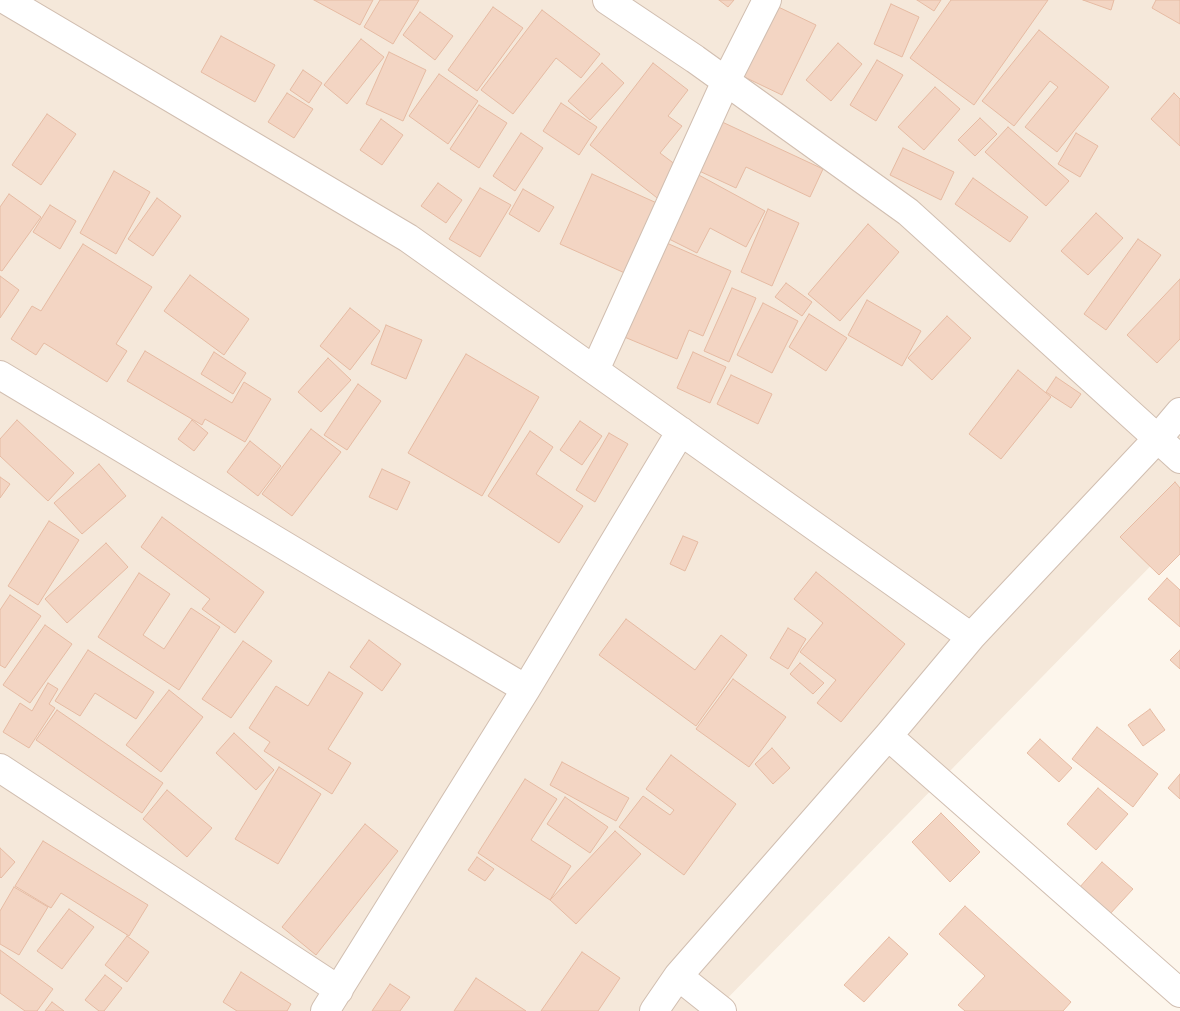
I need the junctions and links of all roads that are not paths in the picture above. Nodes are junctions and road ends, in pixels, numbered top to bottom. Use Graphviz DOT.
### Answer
graph roads {
  1 [pos="6,0"];
  2 [pos="607,0"];
  3 [pos="767,0"];
  4 [pos="726,81"];
  5 [pos="595,370"];
  6 [pos="0,375"];
  7 [pos="1180,412"];
  8 [pos="681,431"];
  9 [pos="1158,438"];
  10 [pos="1180,459"];
  11 [pos="971,637"];
  12 [pos="526,689"];
  13 [pos="888,736"];
  14 [pos="0,768"];
  15 [pos="678,976"];
  16 [pos="1180,993"];
  17 [pos="332,1000"];
  18 [pos="654,1011"];
  19 [pos="722,1011"];
  1 -- 5 [label="street"];
  2 -- 4 [label="street"];
  3 -- 4 [label="street"];
  4 -- 5 [label="street"];
  4 -- 9 [label="street"];
  5 -- 8 [label="street"];
  6 -- 12 [label="street"];
  7 -- 9 [label="street"];
  8 -- 11 [label="street"];
  8 -- 12 [label="street"];
  9 -- 10 [label="street"];
  9 -- 11 [label="street"];
  11 -- 13 [label="street"];
  12 -- 17 [label="street"];
  13 -- 15 [label="street"];
  13 -- 16 [label="street"];
  14 -- 17 [label="street"];
  15 -- 18 [label="street"];
  15 -- 19 [label="street"];
}
